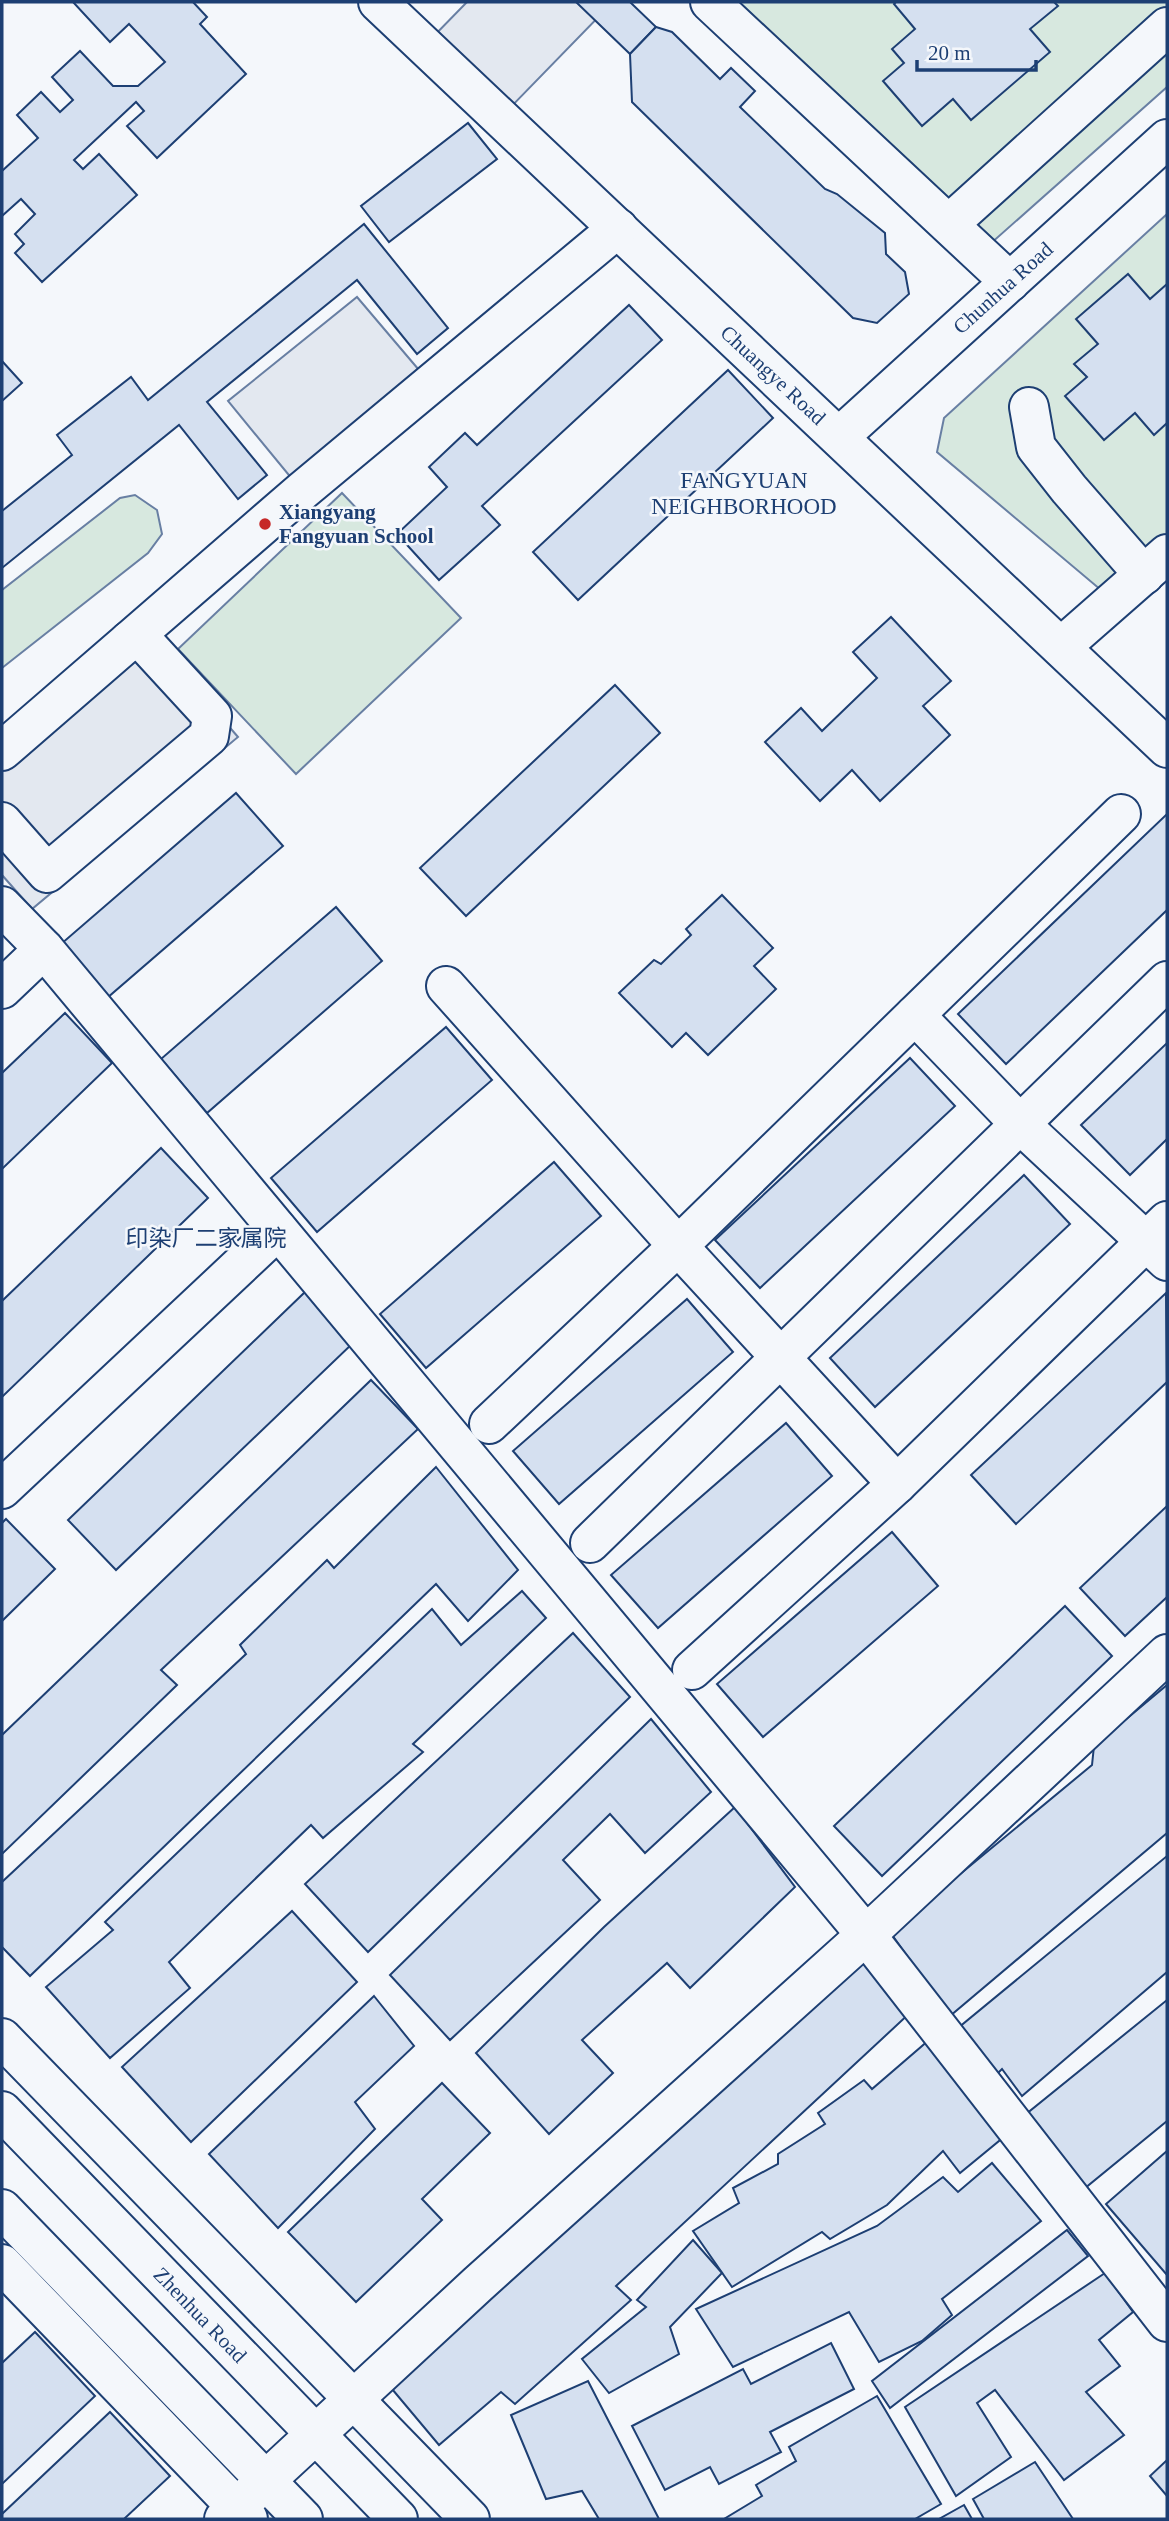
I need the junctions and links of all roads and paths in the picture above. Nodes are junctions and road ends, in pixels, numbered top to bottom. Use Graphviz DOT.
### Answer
graph roads {
  1 [pos="378,2"];
  2 [pos="710,2"];
  3 [pos="1167,27"];
  4 [pos="1167,139"];
  5 [pos="949,224"];
  6 [pos="618,228"];
  7 [pos="1010,282"];
  8 [pos="1029,407"];
  9 [pos="839,437"];
  10 [pos="1156,564"];
  11 [pos="129,641"];
  12 [pos="1061,648"];
  13 [pos="1167,748"];
  14 [pos="2,751"];
  15 [pos="1121,814"];
  16 [pos="2,822"];
  17 [pos="2,906"];
  18 [pos="44,949"];
  19 [pos="1167,981"];
  20 [pos="446,986"];
  21 [pos="2,989"];
  22 [pos="915,1015"];
  23 [pos="1020,1124"];
  24 [pos="278,1230"];
  25 [pos="1160,1241"];
  26 [pos="678,1246"];
  27 [pos="780,1357"];
  28 [pos="489,1423"];
  29 [pos="897,1485"];
  30 [pos="2,1489"];
  31 [pos="590,1543"];
  32 [pos="1167,1654"];
  33 [pos="692,1670"];
  34 [pos="866,1935"];
  35 [pos="2,2038"];
  36 [pos="2,2111"];
  37 [pos="2,2209"];
  38 [pos="2,2264"];
  39 [pos="1167,2322"];
  40 [pos="353,2400"];
  41 [pos="316,2435"];
  42 [pos="266,2481"];
  43 [pos="236,2515"];
  44 [pos="303,2519"];
  45 [pos="398,2519"];
  46 [pos="470,2519"];
  1 -- 6 [label="street, Chuangye Road"];
  2 -- 5 [label="street"];
  3 -- 5 [label="street"];
  4 -- 7 [label="street, Chunhua Road"];
  5 -- 7 [label="street"];
  6 -- 9 [label="street, Chuangye Road"];
  6 -- 11 [label="street"];
  7 -- 9 [label="street, Chunhua Road"];
  8 -- 10 [label="street"];
  9 -- 12 [label="street, Chuangye Road"];
  10 -- 12 [label="street"];
  11 -- 14 [label="street"];
  11 -- 16 [label="street"];
  12 -- 13 [label="street, Chuangye Road"];
  15 -- 22 [label="street"];
  17 -- 18 [label="street"];
  18 -- 21 [label="street"];
  18 -- 24 [label="street"];
  19 -- 23 [label="street"];
  20 -- 26 [label="street"];
  22 -- 23 [label="street"];
  22 -- 26 [label="street"];
  23 -- 25 [label="street"];
  23 -- 27 [label="street"];
  24 -- 30 [label="street"];
  24 -- 34 [label="street"];
  25 -- 29 [label="street"];
  26 -- 27 [label="street"];
  26 -- 28 [label="street"];
  27 -- 29 [label="street"];
  27 -- 31 [label="street"];
  29 -- 33 [label="street"];
  32 -- 34 [label="street"];
  34 -- 39 [label="street"];
  34 -- 40 [label="street"];
  35 -- 40 [label="street"];
  36 -- 41 [label="street, Zhenhua Road"];
  37 -- 42 [label="street"];
  38 -- 43 [label="street"];
  40 -- 41 [label="street"];
  40 -- 46 [label="street"];
  41 -- 42 [label="street"];
  41 -- 45 [label="street, Zhenhua Road"];
  42 -- 43 [label="street"];
  42 -- 44 [label="street"];
}
